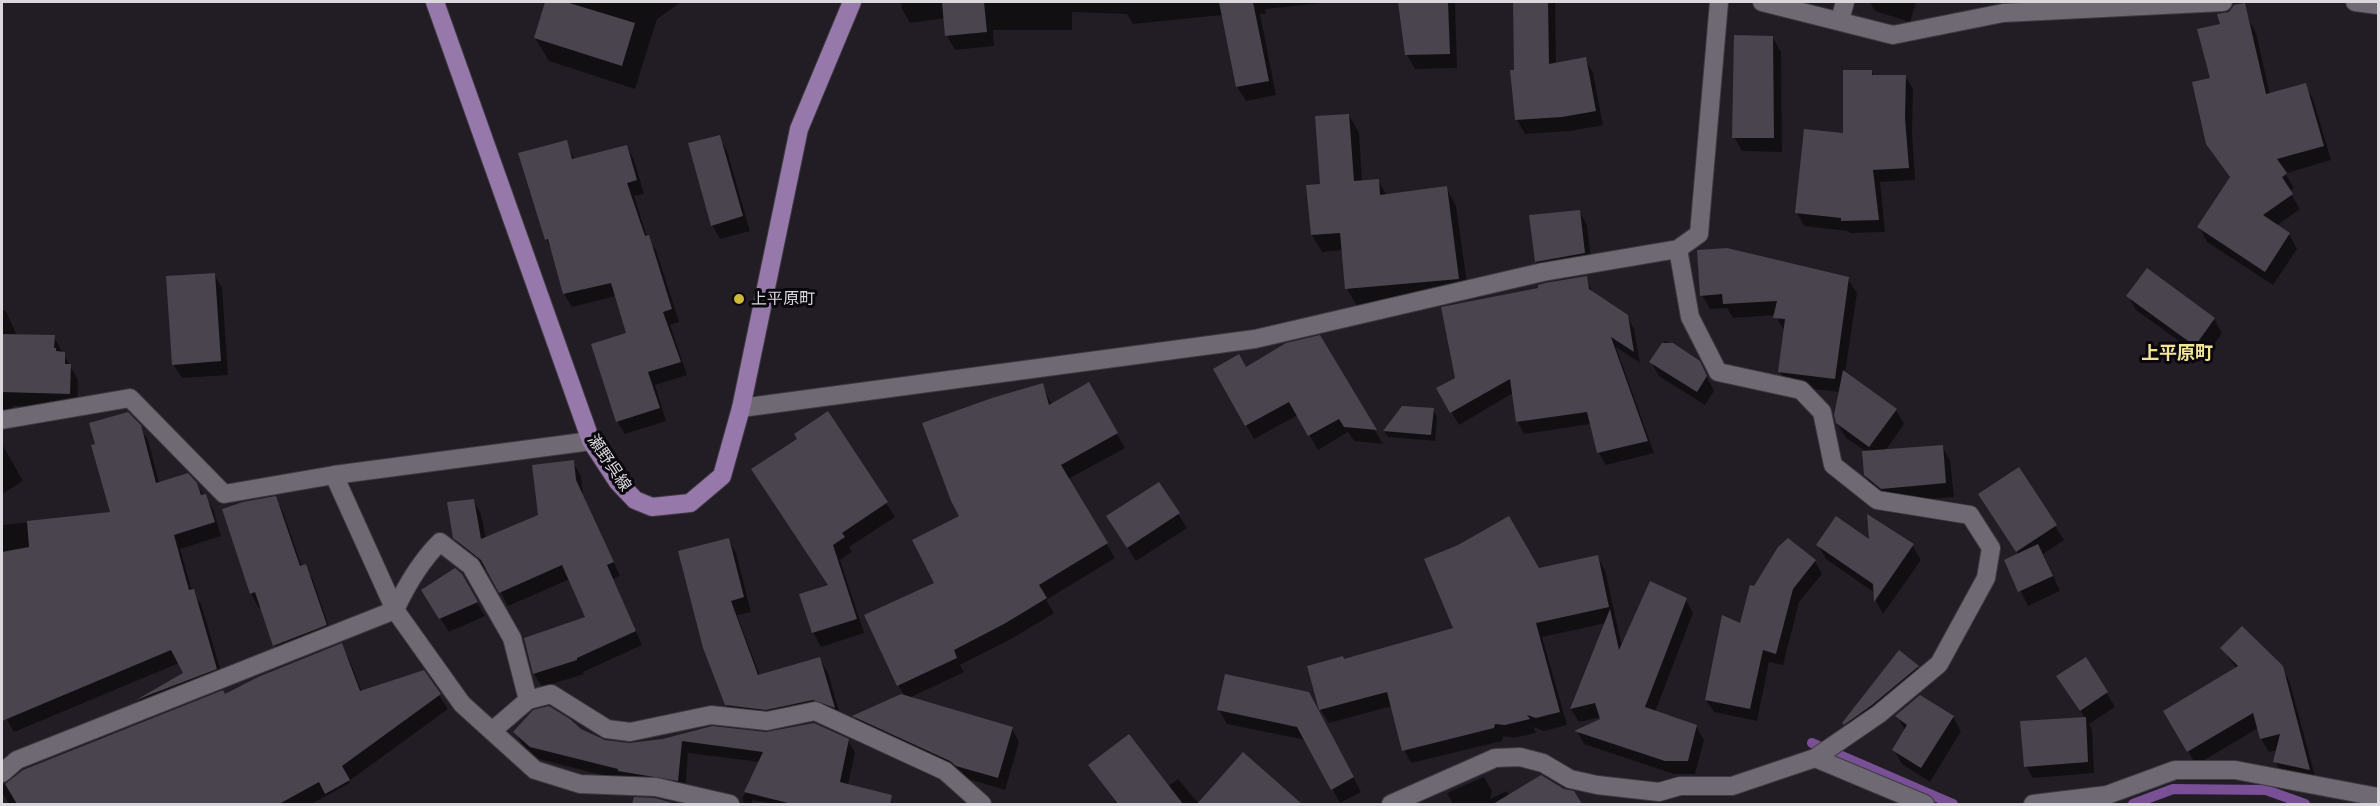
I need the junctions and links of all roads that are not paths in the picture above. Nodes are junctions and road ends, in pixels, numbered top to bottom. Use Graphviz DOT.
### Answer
graph roads {
  1 [pos="435,2"];
  2 [pos="852,2"];
  3 [pos="1719,2"];
  4 [pos="1762,2"];
  5 [pos="1845,2"];
  6 [pos="2223,2"];
  7 [pos="2355,2"];
  8 [pos="2379,5"];
  9 [pos="1840,20"];
  10 [pos="1678,249"];
  11 [pos="741,408"];
  12 [pos="2,420"];
  13 [pos="591,441"];
  14 [pos="334,475"];
  15 [pos="395,610"];
  16 [pos="528,700"];
  17 [pos="492,731"];
  18 [pos="1815,758"];
  19 [pos="2,773"];
  20 [pos="1659,792"];
  21 [pos="2379,797"];
  22 [pos="730,804"];
  23 [pos="982,804"];
  24 [pos="1391,804"];
  25 [pos="1643,804"];
  26 [pos="1925,804"];
  27 [pos="2033,804"];
  1 -- 13 [label="main road, 瀬野呉線"];
  2 -- 11 [label="main road, 瀬野呉線"];
  3 -- 10 [label="street"];
  4 -- 9 [label="street"];
  5 -- 9 [label="street"];
  6 -- 9 [label="street"];
  7 -- 8 [label="street"];
  10 -- 11 [label="street"];
  10 -- 18 [label="street"];
  11 -- 13 [label="main road, 瀬野呉線"];
  12 -- 14 [label="street"];
  13 -- 14 [label="street"];
  14 -- 15 [label="street"];
  15 -- 16 [label="street"];
  15 -- 17 [label="street"];
  15 -- 19 [label="street"];
  16 -- 17 [label="street"];
  16 -- 23 [label="street"];
  17 -- 22 [label="street"];
  18 -- 20 [label="street"];
  18 -- 26 [label="street"];
  20 -- 24 [label="street"];
  20 -- 25 [label="street"];
  21 -- 27 [label="street"];
}
